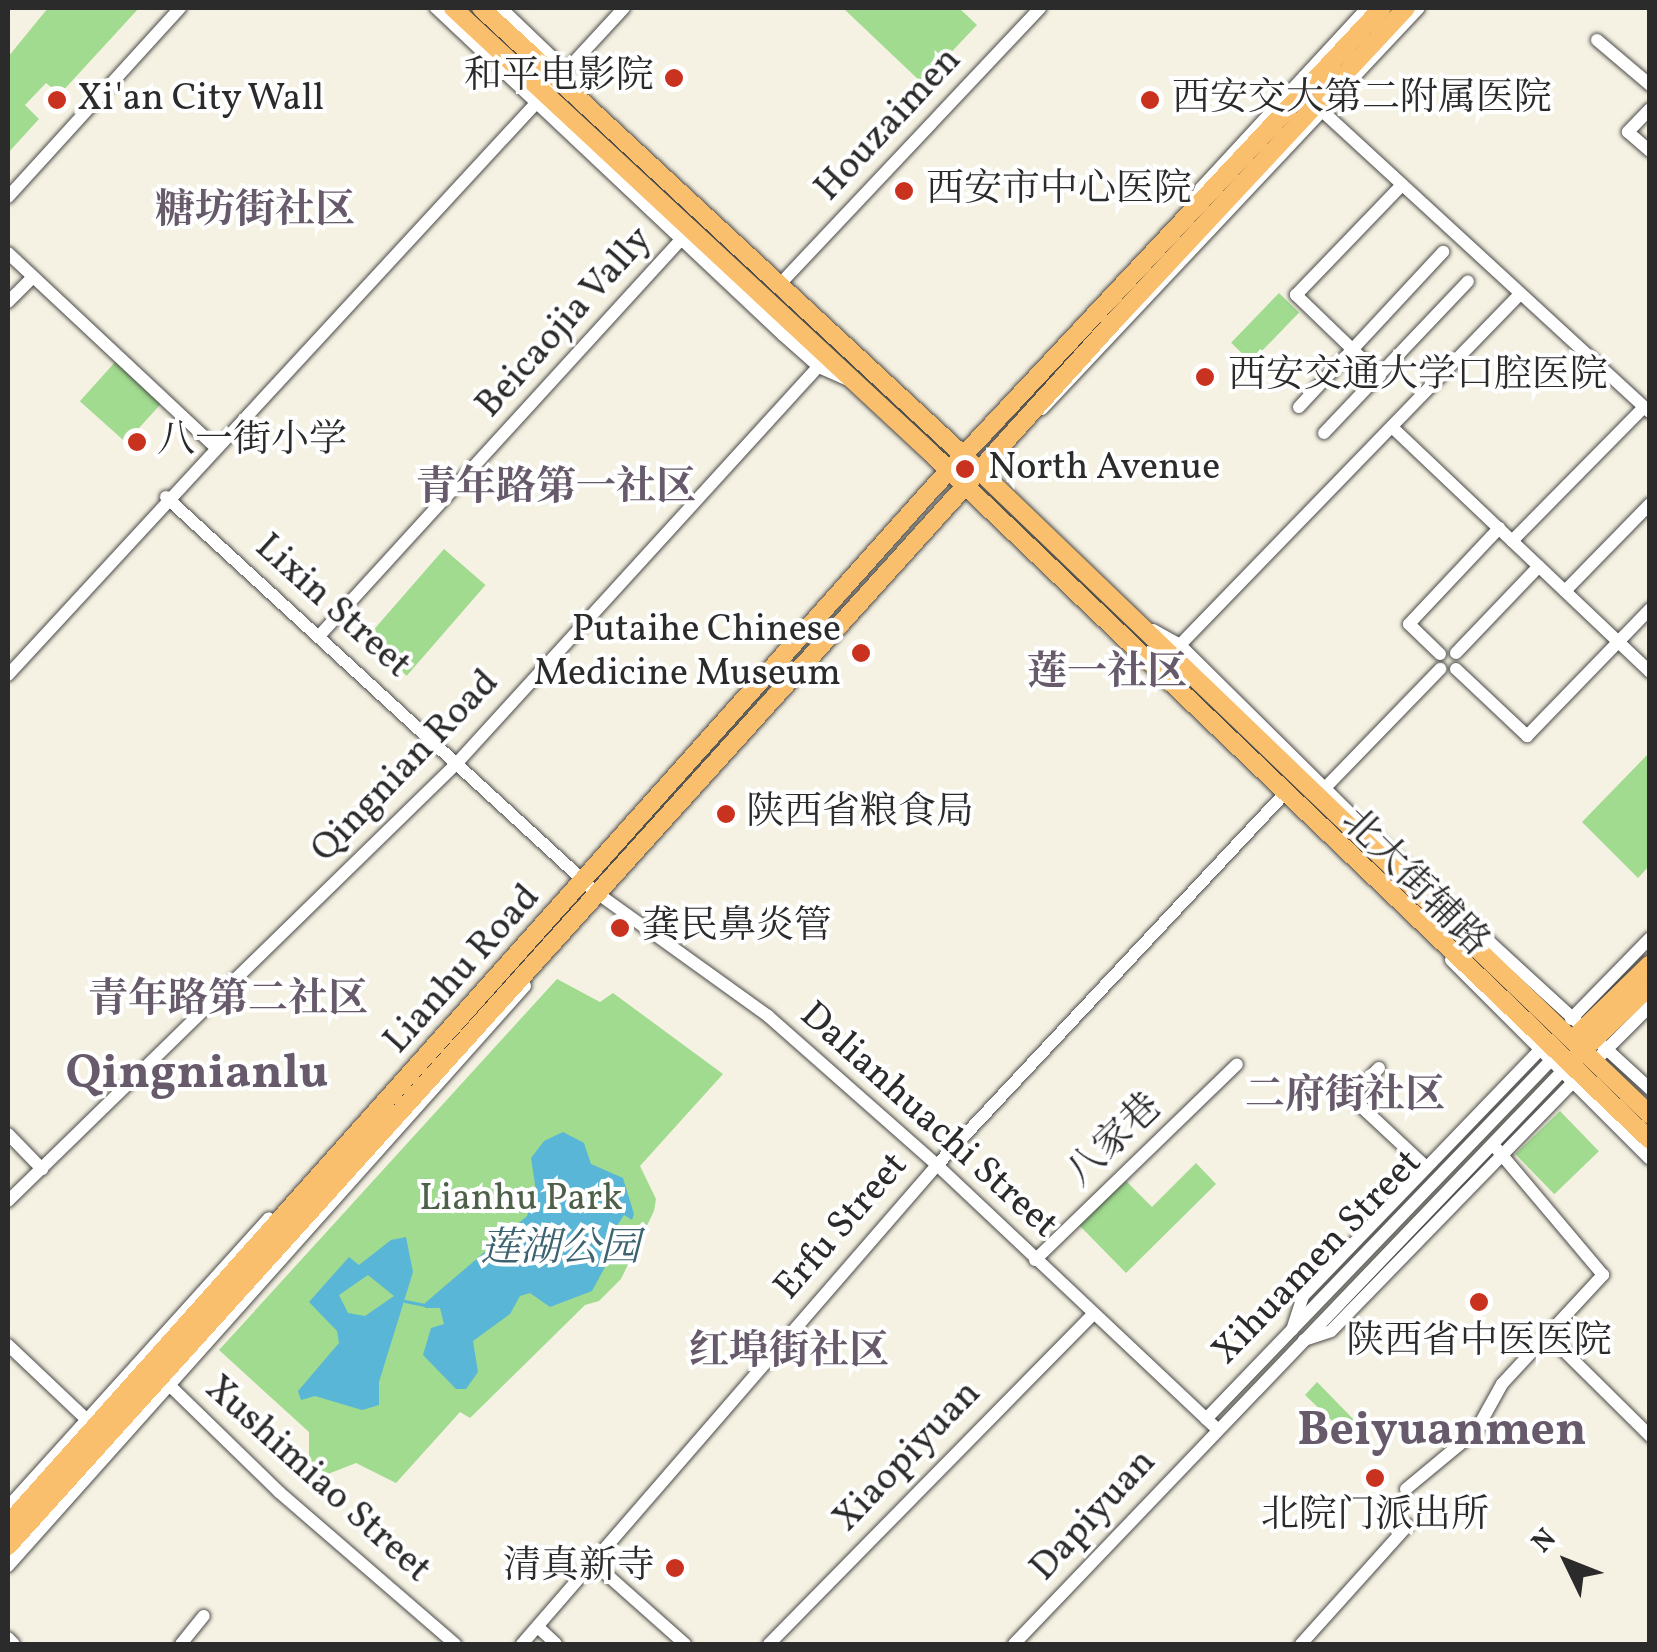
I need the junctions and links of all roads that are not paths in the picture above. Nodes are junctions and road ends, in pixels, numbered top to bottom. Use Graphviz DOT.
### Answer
graph roads {
  1 [pos="180,8"];
  2 [pos="436,8"];
  3 [pos="453,8"];
  4 [pos="482,8"];
  5 [pos="500,8"];
  6 [pos="624,8"];
  7 [pos="1040,8"];
  8 [pos="1367,8"];
  9 [pos="1382,8"];
  10 [pos="1406,8"];
  11 [pos="1419,8"];
  12 [pos="1598,40"];
  13 [pos="1650,85"];
  14 [pos="546,93"];
  15 [pos="1320,109"];
  16 [pos="1650,109"];
  17 [pos="1650,151"];
  18 [pos="1402,185"];
  19 [pos="8,196"];
  20 [pos="1189,216"];
  21 [pos="686,234"];
  22 [pos="1443,252"];
  23 [pos="8,253"];
  24 [pos="33,278"];
  25 [pos="1468,281"];
  26 [pos="780,283"];
  27 [pos="1520,294"];
  28 [pos="8,302"];
  29 [pos="1352,351"];
  30 [pos="824,362"];
  31 [pos="1380,376"];
  32 [pos="1299,406"];
  33 [pos="1647,410"];
  34 [pos="1392,427"];
  35 [pos="1324,432"];
  36 [pos="215,446"];
  37 [pos="964,456"];
  38 [pos="949,471"];
  39 [pos="981,473"];
  40 [pos="967,488"];
  41 [pos="166,497"];
  42 [pos="1650,504"];
  43 [pos="1499,528"];
  44 [pos="1512,541"];
  45 [pos="1539,566"];
  46 [pos="1565,591"];
  47 [pos="1650,609"];
  48 [pos="320,635"];
  49 [pos="1618,642"];
  50 [pos="1175,650"];
  51 [pos="1456,653"];
  52 [pos="1440,654"];
  53 [pos="1440,669"];
  54 [pos="1456,669"];
  55 [pos="1650,672"];
  56 [pos="8,675"];
  57 [pos="457,763"];
  58 [pos="1321,792"];
  59 [pos="1284,794"];
  60 [pos="582,878"];
  61 [pos="597,893"];
  62 [pos="1650,938"];
  63 [pos="1650,964"];
  64 [pos="1650,986"];
  65 [pos="1650,1006"];
  66 [pos="1572,1051"];
  67 [pos="1237,1064"];
  68 [pos="1379,1068"];
  69 [pos="1650,1089"];
  70 [pos="1650,1114"];
  71 [pos="8,1134"];
  72 [pos="1650,1140"];
  73 [pos="1496,1148"];
  74 [pos="1650,1159"];
  75 [pos="936,1165"];
  76 [pos="1426,1167"];
  77 [pos="42,1169"];
  78 [pos="8,1201"];
  79 [pos="1035,1260"];
  80 [pos="1093,1314"];
  81 [pos="1548,1335"];
  82 [pos="1296,1336"];
  83 [pos="8,1345"];
  84 [pos="155,1372"];
  85 [pos="1206,1419"];
  86 [pos="1217,1428"];
  87 [pos="100,1433"];
  88 [pos="1650,1436"];
  89 [pos="1406,1489"];
  90 [pos="8,1508"];
  91 [pos="8,1524"];
  92 [pos="1408,1525"];
  93 [pos="8,1546"];
  94 [pos="596,1565"];
  95 [pos="8,1566"];
  96 [pos="204,1616"];
  97 [pos="538,1628"];
  98 [pos="8,1638"];
  99 [pos="14,1644"];
  100 [pos="181,1644"];
  101 [pos="455,1644"];
  102 [pos="522,1644"];
  103 [pos="556,1644"];
  104 [pos="685,1644"];
  105 [pos="768,1644"];
  106 [pos="1014,1644"];
  107 [pos="1301,1644"];
  1 -- 19 [label="street"];
  2 -- 14 [label="street"];
  3 -- 14 [label="main road"];
  4 -- 14 [label="main road"];
  5 -- 14 [label="street"];
  6 -- 14 [label="street"];
  7 -- 26 [label="street, Houzaimen"];
  8 -- 20 [label="street"];
  9 -- 20 [label="main road, Lianhu Road"];
  10 -- 15 [label="main road, Lianhu Road"];
  11 -- 15 [label="street"];
  12 -- 13 [label="street"];
  14 -- 21 [label="main road"];
  14 -- 26 [label="main road"];
  14 -- 36 [label="street"];
  15 -- 18 [label="street"];
  15 -- 39 [label="main road, Lianhu Road"];
  16 -- 17 [label="street"];
  18 -- 27 [label="street"];
  18 -- 29 [label="street"];
  20 -- 37 [label="main road, Lianhu Road"];
  21 -- 30 [label="main road"];
  21 -- 48 [label="street, Beicaojia Vally"];
  22 -- 29 [label="street"];
  23 -- 24 [label="street"];
  24 -- 28 [label="street"];
  24 -- 36 [label="street"];
  25 -- 31 [label="street"];
  26 -- 37 [label="main road"];
  27 -- 33 [label="street"];
  27 -- 34 [label="street"];
  29 -- 31 [label="street"];
  29 -- 32 [label="street"];
  30 -- 38 [label="main road"];
  30 -- 57 [label="street, Qingnian Road"];
  31 -- 35 [label="street"];
  33 -- 44 [label="street"];
  34 -- 43 [label="street"];
  34 -- 50 [label="street"];
  36 -- 41 [label="street"];
  37 -- 38 [label="main road, Lianhu Road"];
  37 -- 39 [label="main road"];
  38 -- 40 [label="main road"];
  38 -- 60 [label="main road, Lianhu Road"];
  39 -- 40 [label="main road, Lianhu Road"];
  39 -- 50 [label="main road"];
  40 -- 59 [label="main road"];
  40 -- 61 [label="main road, Lianhu Road"];
  41 -- 48 [label="street, Lixin Street"];
  41 -- 56 [label="street"];
  42 -- 46 [label="street"];
  43 -- 44 [label="street"];
  43 -- 52 [label="street"];
  44 -- 45 [label="street"];
  45 -- 46 [label="street"];
  45 -- 51 [label="street"];
  46 -- 49 [label="street"];
  47 -- 49 [label="street"];
  48 -- 57 [label="street, Lixin Street"];
  49 -- 54 [label="street"];
  49 -- 55 [label="street"];
  50 -- 58 [label="main road"];
  51 -- 52 [label="street"];
  51 -- 54 [label="street"];
  52 -- 53 [label="street"];
  53 -- 54 [label="street"];
  53 -- 58 [label="street"];
  57 -- 60 [label="street, Lixin Street"];
  57 -- 77 [label="street, Qingnian Road"];
  58 -- 66 [label="main road"];
  59 -- 66 [label="main road"];
  59 -- 75 [label="street, Erfu Street"];
  60 -- 61 [label="street, Dalianhuachi Street"];
  60 -- 84 [label="main road, Lianhu Road"];
  61 -- 75 [label="street, Dalianhuachi Street"];
  61 -- 84 [label="main road, Lianhu Road"];
  62 -- 66 [label="street"];
  63 -- 66 [label="main road"];
  64 -- 66 [label="main road"];
  65 -- 66 [label="street"];
  66 -- 69 [label="street"];
  66 -- 70 [label="main road"];
  66 -- 72 [label="main road"];
  66 -- 73 [label="street, Xihuamen Street"];
  66 -- 74 [label="street"];
  66 -- 76 [label="street"];
  66 -- 82 [label="street, Xihuamen Street"];
  67 -- 79 [label="street, 八家巷"];
  68 -- 76 [label="street"];
  71 -- 77 [label="street"];
  73 -- 81 [label="street"];
  73 -- 82 [label="street, Xihuamen Street"];
  75 -- 79 [label="street, Dalianhuachi Street"];
  75 -- 94 [label="street, Erfu Street"];
  76 -- 82 [label="street"];
  77 -- 78 [label="street, Qingnian Road"];
  79 -- 80 [label="street, Dalianhuachi Street"];
  80 -- 85 [label="street, Dalianhuachi Street"];
  80 -- 105 [label="street, Xiaopiyuan"];
  81 -- 88 [label="street"];
  81 -- 89 [label="street"];
  82 -- 85 [label="street, Xihuamen Street"];
  82 -- 86 [label="street, Xihuamen Street"];
  83 -- 87 [label="street"];
  84 -- 87 [label="main road, Lianhu Road"];
  84 -- 87 [label="street"];
  84 -- 101 [label="street, Xushimiao Street"];
  85 -- 86 [label="street, Dalianhuachi Street"];
  86 -- 106 [label="street, Dapiyuan"];
  87 -- 90 [label="street"];
  87 -- 91 [label="main road, Lianhu Road"];
  87 -- 93 [label="main road, Lianhu Road"];
  87 -- 95 [label="street"];
  92 -- 107 [label="street"];
  94 -- 97 [label="street, Erfu Street"];
  94 -- 104 [label="street"];
  96 -- 100 [label="street"];
  97 -- 102 [label="street, Erfu Street"];
  97 -- 103 [label="street"];
  98 -- 99 [label="street"];
}
